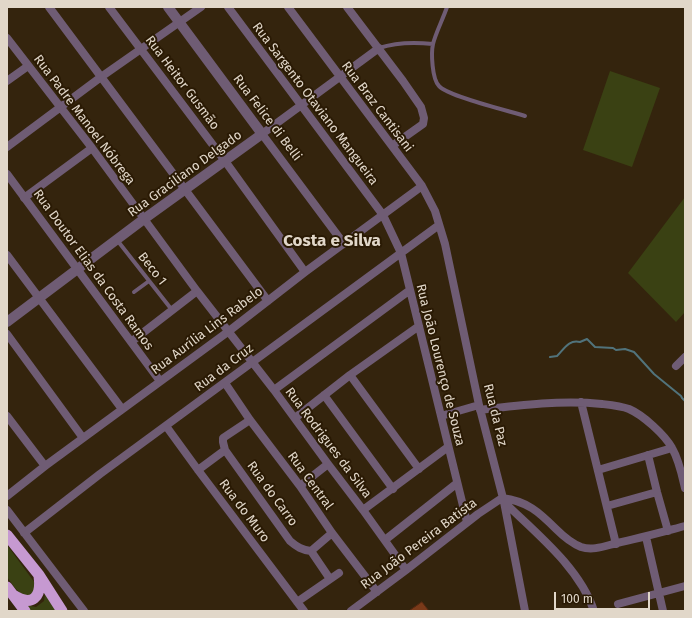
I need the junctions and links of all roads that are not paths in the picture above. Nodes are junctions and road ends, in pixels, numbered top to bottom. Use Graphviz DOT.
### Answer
graph roads {
  1 [pos="49,7"];
  2 [pos="109,7"];
  3 [pos="168,7"];
  4 [pos="193,7"];
  5 [pos="201,7"];
  6 [pos="228,7"];
  7 [pos="288,7"];
  8 [pos="347,7"];
  9 [pos="447,7"];
  10 [pos="183,20"];
  11 [pos="7,38"];
  12 [pos="433,44"];
  13 [pos="379,48"];
  14 [pos="141,49"];
  15 [pos="28,66"];
  16 [pos="101,77"];
  17 [pos="340,77"];
  18 [pos="7,81"];
  19 [pos="301,105"];
  20 [pos="60,107"];
  21 [pos="525,116"];
  22 [pos="262,134"];
  23 [pos="392,146"];
  24 [pos="7,147"];
  25 [pos="92,148"];
  26 [pos="225,161"];
  27 [pos="7,174"];
  28 [pos="422,186"];
  29 [pos="185,190"];
  30 [pos="24,198"];
  31 [pos="383,215"];
  32 [pos="144,219"];
  33 [pos="440,225"];
  34 [pos="117,240"];
  35 [pos="344,244"];
  36 [pos="401,253"];
  37 [pos="7,255"];
  38 [pos="77,269"];
  39 [pos="305,272"];
  40 [pos="149,281"];
  41 [pos="410,290"];
  42 [pos="198,291"];
  43 [pos="134,292"];
  44 [pos="39,298"];
  45 [pos="268,301"];
  46 [pos="172,310"];
  47 [pos="7,322"];
  48 [pos="419,326"];
  49 [pos="229,331"];
  50 [pos="7,334"];
  51 [pos="131,342"];
  52 [pos="685,357"];
  53 [pos="253,362"];
  54 [pos="676,366"];
  55 [pos="350,375"];
  56 [pos="160,381"];
  57 [pos="225,383"];
  58 [pos="274,390"];
  59 [pos="324,395"];
  60 [pos="580,402"];
  61 [pos="480,408"];
  62 [pos="122,409"];
  63 [pos="7,416"];
  64 [pos="441,416"];
  65 [pos="295,418"];
  66 [pos="250,420"];
  67 [pos="166,426"];
  68 [pos="83,438"];
  69 [pos="448,447"];
  70 [pos="672,448"];
  71 [pos="225,450"];
  72 [pos="648,455"];
  73 [pos="328,464"];
  74 [pos="44,466"];
  75 [pos="419,469"];
  76 [pos="198,470"];
  77 [pos="598,470"];
  78 [pos="456,484"];
  79 [pos="300,486"];
  80 [pos="393,488"];
  81 [pos="685,488"];
  82 [pos="657,492"];
  83 [pos="7,496"];
  84 [pos="503,500"];
  85 [pos="607,506"];
  86 [pos="7,510"];
  87 [pos="363,510"];
  88 [pos="467,522"];
  89 [pos="685,526"];
  90 [pos="668,531"];
  91 [pos="24,533"];
  92 [pos="332,533"];
  93 [pos="7,535"];
  94 [pos="646,537"];
  95 [pos="385,540"];
  96 [pos="616,544"];
  97 [pos="311,551"];
  98 [pos="406,570"];
  99 [pos="339,573"];
  100 [pos="39,575"];
  101 [pos="330,580"];
  102 [pos="685,586"];
  103 [pos="10,591"];
  104 [pos="377,592"];
  105 [pos="659,593"];
  106 [pos="297,602"];
  107 [pos="618,604"];
  108 [pos="25,611"];
  109 [pos="62,611"];
  110 [pos="84,611"];
  111 [pos="304,611"];
  112 [pos="351,611"];
  113 [pos="526,611"];
  114 [pos="594,611"];
  115 [pos="663,611"];
  1 -- 16 [label="street"];
  2 -- 14 [label="street, Rua Heitor Gusmão"];
  3 -- 10 [label="street, Rua Felice di Belli"];
  4 -- 10 [label="lane"];
  5 -- 10 [label="street"];
  6 -- 19 [label="street, Rua Sargento Otaviano Mangueira"];
  7 -- 17 [label="street, Rua Braz Cantisani"];
  8 -- 13 [label="street"];
  9 -- 12 [label="lane"];
  10 -- 14 [label="street"];
  10 -- 22 [label="street, Rua Felice di Belli"];
  11 -- 15 [label="street, Rua Padre Manoel Nóbrega"];
  12 -- 13 [label="lane"];
  12 -- 21 [label="lane"];
  13 -- 17 [label="street, Rua Graciliano Delgado"];
  13 -- 23 [label="street"];
  14 -- 16 [label="street"];
  14 -- 26 [label="street, Rua Heitor Gusmão"];
  15 -- 18 [label="street"];
  15 -- 20 [label="street, Rua Padre Manoel Nóbrega"];
  16 -- 20 [label="street"];
  16 -- 29 [label="street"];
  17 -- 19 [label="street, Rua Graciliano Delgado"];
  17 -- 23 [label="street, Rua Braz Cantisani"];
  19 -- 22 [label="street, Rua Graciliano Delgado"];
  19 -- 31 [label="street, Rua Sargento Otaviano Mangueira"];
  20 -- 24 [label="street"];
  20 -- 25 [label="street, Rua Padre Manoel Nóbrega"];
  22 -- 26 [label="street, Rua Graciliano Delgado"];
  22 -- 35 [label="street, Rua Felice di Belli"];
  23 -- 28 [label="street, Rua Braz Cantisani"];
  25 -- 30 [label="street"];
  25 -- 32 [label="street, Rua Padre Manoel Nóbrega"];
  26 -- 29 [label="street, Rua Graciliano Delgado"];
  26 -- 39 [label="street, Rua Heitor Gusmão"];
  27 -- 30 [label="street, Rua Doutor Elias da Costa Ramos"];
  28 -- 31 [label="street, Rua Aurília Lins Rabelo"];
  28 -- 33 [label="street, Rua Braz Cantisani"];
  29 -- 32 [label="street, Rua Graciliano Delgado"];
  29 -- 45 [label="street"];
  30 -- 38 [label="street, Rua Doutor Elias da Costa Ramos"];
  31 -- 35 [label="street, Rua Aurília Lins Rabelo"];
  31 -- 36 [label="street, Rua João Lourenço de Souza"];
  32 -- 34 [label="street, Rua Graciliano Delgado"];
  32 -- 42 [label="street, Rua Padre Manoel Nóbrega"];
  33 -- 36 [label="street, Rua da Cruz"];
  33 -- 61 [label="street, Rua da Paz"];
  34 -- 38 [label="street, Rua Graciliano Delgado"];
  34 -- 40 [label="lane, Beco 1"];
  35 -- 39 [label="street, Rua Aurília Lins Rabelo"];
  36 -- 41 [label="street, Rua João Lourenço de Souza"];
  36 -- 53 [label="street, Rua da Cruz"];
  37 -- 44 [label="street"];
  38 -- 44 [label="street, Rua Graciliano Delgado"];
  38 -- 51 [label="street, Rua Doutor Elias da Costa Ramos"];
  39 -- 45 [label="street, Rua Aurília Lins Rabelo"];
  40 -- 43 [label="lane"];
  40 -- 46 [label="lane, Beco 1"];
  41 -- 48 [label="street, Rua João Lourenço de Souza"];
  41 -- 58 [label="street"];
  42 -- 46 [label="street"];
  42 -- 49 [label="street, Rua Padre Manoel Nóbrega"];
  44 -- 47 [label="street, Rua Graciliano Delgado"];
  44 -- 62 [label="street"];
  45 -- 49 [label="street, Rua Aurília Lins Rabelo"];
  46 -- 51 [label="street"];
  48 -- 55 [label="street"];
  48 -- 64 [label="street, Rua João Lourenço de Souza"];
  49 -- 53 [label="street, Rua Rodrigues da Silva"];
  49 -- 56 [label="street, Rua Aurília Lins Rabelo"];
  50 -- 68 [label="street"];
  51 -- 56 [label="street, Rua Doutor Elias da Costa Ramos"];
  52 -- 54 [label="street"];
  53 -- 57 [label="street, Rua da Cruz"];
  53 -- 58 [label="street, Rua Rodrigues da Silva"];
  55 -- 59 [label="street"];
  55 -- 75 [label="street"];
  56 -- 62 [label="street, Rua Aurília Lins Rabelo"];
  57 -- 66 [label="street, Rua Central"];
  57 -- 67 [label="street, Rua da Cruz"];
  58 -- 65 [label="street, Rua Rodrigues da Silva"];
  59 -- 65 [label="street"];
  59 -- 80 [label="street"];
  60 -- 61 [label="street"];
  60 -- 70 [label="street"];
  60 -- 77 [label="street"];
  61 -- 64 [label="street"];
  61 -- 84 [label="street, Rua da Paz"];
  62 -- 68 [label="street, Rua Aurília Lins Rabelo"];
  63 -- 74 [label="street"];
  64 -- 69 [label="street, Rua João Lourenço de Souza"];
  65 -- 73 [label="street, Rua Rodrigues da Silva"];
  66 -- 71 [label="street"];
  66 -- 79 [label="street, Rua Central"];
  67 -- 76 [label="street, Rua do Muro"];
  67 -- 91 [label="street, Rua da Cruz"];
  68 -- 74 [label="street, Rua Aurília Lins Rabelo"];
  69 -- 75 [label="street"];
  69 -- 78 [label="street, Rua João Lourenço de Souza"];
  70 -- 72 [label="street"];
  70 -- 81 [label="street"];
  71 -- 76 [label="street"];
  71 -- 97 [label="street, Rua do Carro"];
  72 -- 77 [label="street"];
  72 -- 82 [label="street"];
  73 -- 79 [label="street"];
  73 -- 87 [label="street, Rua Rodrigues da Silva"];
  74 -- 83 [label="street, Rua Aurília Lins Rabelo"];
  75 -- 80 [label="street"];
  76 -- 106 [label="street, Rua do Muro"];
  77 -- 85 [label="street"];
  78 -- 88 [label="street, Rua João Lourenço de Souza"];
  78 -- 95 [label="street"];
  79 -- 92 [label="street, Rua Central"];
  80 -- 87 [label="street"];
  82 -- 85 [label="street"];
  82 -- 90 [label="street"];
  84 -- 88 [label="street, Rua João Pereira Batista"];
  84 -- 96 [label="street"];
  84 -- 113 [label="street, Rua da Paz"];
  84 -- 114 [label="street"];
  85 -- 96 [label="street"];
  86 -- 91 [label="street"];
  87 -- 95 [label="street, Rua Rodrigues da Silva"];
  88 -- 98 [label="street, Rua João Pereira Batista"];
  89 -- 90 [label="street"];
  90 -- 94 [label="street"];
  91 -- 110 [label="street"];
  92 -- 97 [label="street"];
  92 -- 104 [label="street, Rua Central"];
  93 -- 100 [label="highway"];
  94 -- 96 [label="street"];
  94 -- 105 [label="street"];
  95 -- 98 [label="street, Rua Rodrigues da Silva"];
  97 -- 101 [label="street"];
  98 -- 104 [label="street, Rua João Pereira Batista"];
  99 -- 101 [label="street"];
  100 -- 103 [label="highway"];
  100 -- 109 [label="highway"];
  101 -- 106 [label="street"];
  102 -- 105 [label="street"];
  103 -- 108 [label="highway"];
  104 -- 112 [label="street, Rua João Pereira Batista"];
  105 -- 107 [label="street"];
  105 -- 115 [label="street"];
  106 -- 111 [label="street, Rua do Muro"];
}
